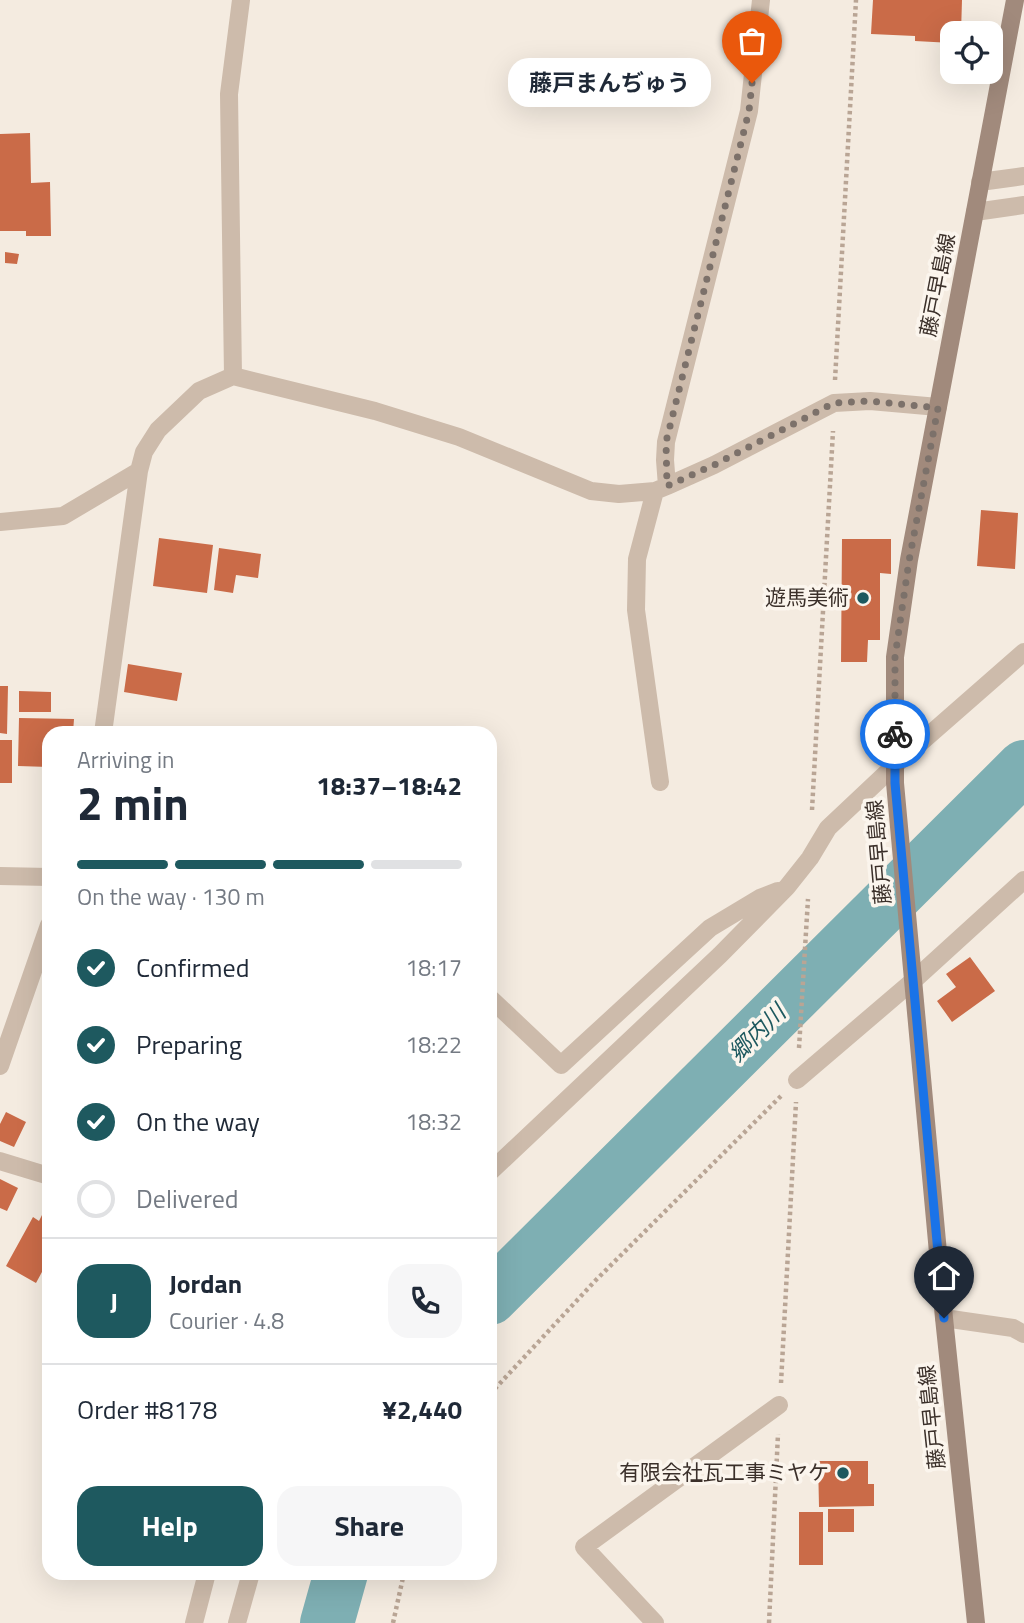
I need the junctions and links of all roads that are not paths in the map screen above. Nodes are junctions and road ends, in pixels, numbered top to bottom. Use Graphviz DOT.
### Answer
graph roads {
  1 [pos="241,0"];
  2 [pos="761,0"];
  3 [pos="1015,0"];
  4 [pos="1024,176"];
  5 [pos="980,182"];
  6 [pos="1024,205"];
  7 [pos="975,212"];
  8 [pos="233,376"];
  9 [pos="938,408"];
  10 [pos="139,471"];
  11 [pos="661,489"];
  12 [pos="0,522"];
  13 [pos="1024,652"];
  14 [pos="104,726"];
  15 [pos="895,774"];
  16 [pos="660,782"];
  17 [pos="0,876"];
  18 [pos="42,877"];
  19 [pos="1024,880"];
  20 [pos="787,887"];
  21 [pos="42,945"];
  22 [pos="914,981"];
  23 [pos="497,1005"];
  24 [pos="591,1038"];
  25 [pos="610,1058"];
  26 [pos="0,1066"];
  27 [pos="797,1080"];
  28 [pos="0,1161"];
  29 [pos="497,1165"];
  30 [pos="42,1174"];
  31 [pos="944,1318"];
  32 [pos="1024,1334"];
  33 [pos="779,1405"];
  34 [pos="205,1580"];
  35 [pos="249,1580"];
  36 [pos="194,1623"];
  37 [pos="237,1623"];
  38 [pos="655,1623"];
  39 [pos="976,1623"];
  1 -- 8 [label="street"];
  2 -- 11 [label="street"];
  3 -- 5 [label="main road, 藤戸早島線"];
  4 -- 5 [label="street"];
  5 -- 7 [label="main road, 藤戸早島線"];
  6 -- 7 [label="street"];
  7 -- 9 [label="main road, 藤戸早島線"];
  8 -- 10 [label="street"];
  8 -- 11 [label="street"];
  9 -- 11 [label="street"];
  9 -- 15 [label="main road, 藤戸早島線"];
  10 -- 12 [label="street"];
  10 -- 14 [label="street"];
  11 -- 16 [label="street"];
  13 -- 15 [label="street"];
  15 -- 20 [label="street"];
  15 -- 22 [label="main road, 藤戸早島線"];
  17 -- 18 [label="street"];
  19 -- 22 [label="street"];
  20 -- 24 [label="street"];
  20 -- 25 [label="street"];
  21 -- 26 [label="street"];
  22 -- 27 [label="street"];
  22 -- 31 [label="main road, 藤戸早島線"];
  23 -- 24 [label="street"];
  24 -- 25 [label="street"];
  25 -- 29 [label="street"];
  28 -- 30 [label="street"];
  31 -- 32 [label="street"];
  31 -- 39 [label="main road, 藤戸早島線"];
  33 -- 38 [label="street"];
  34 -- 36 [label="street"];
  35 -- 37 [label="street"];
}
